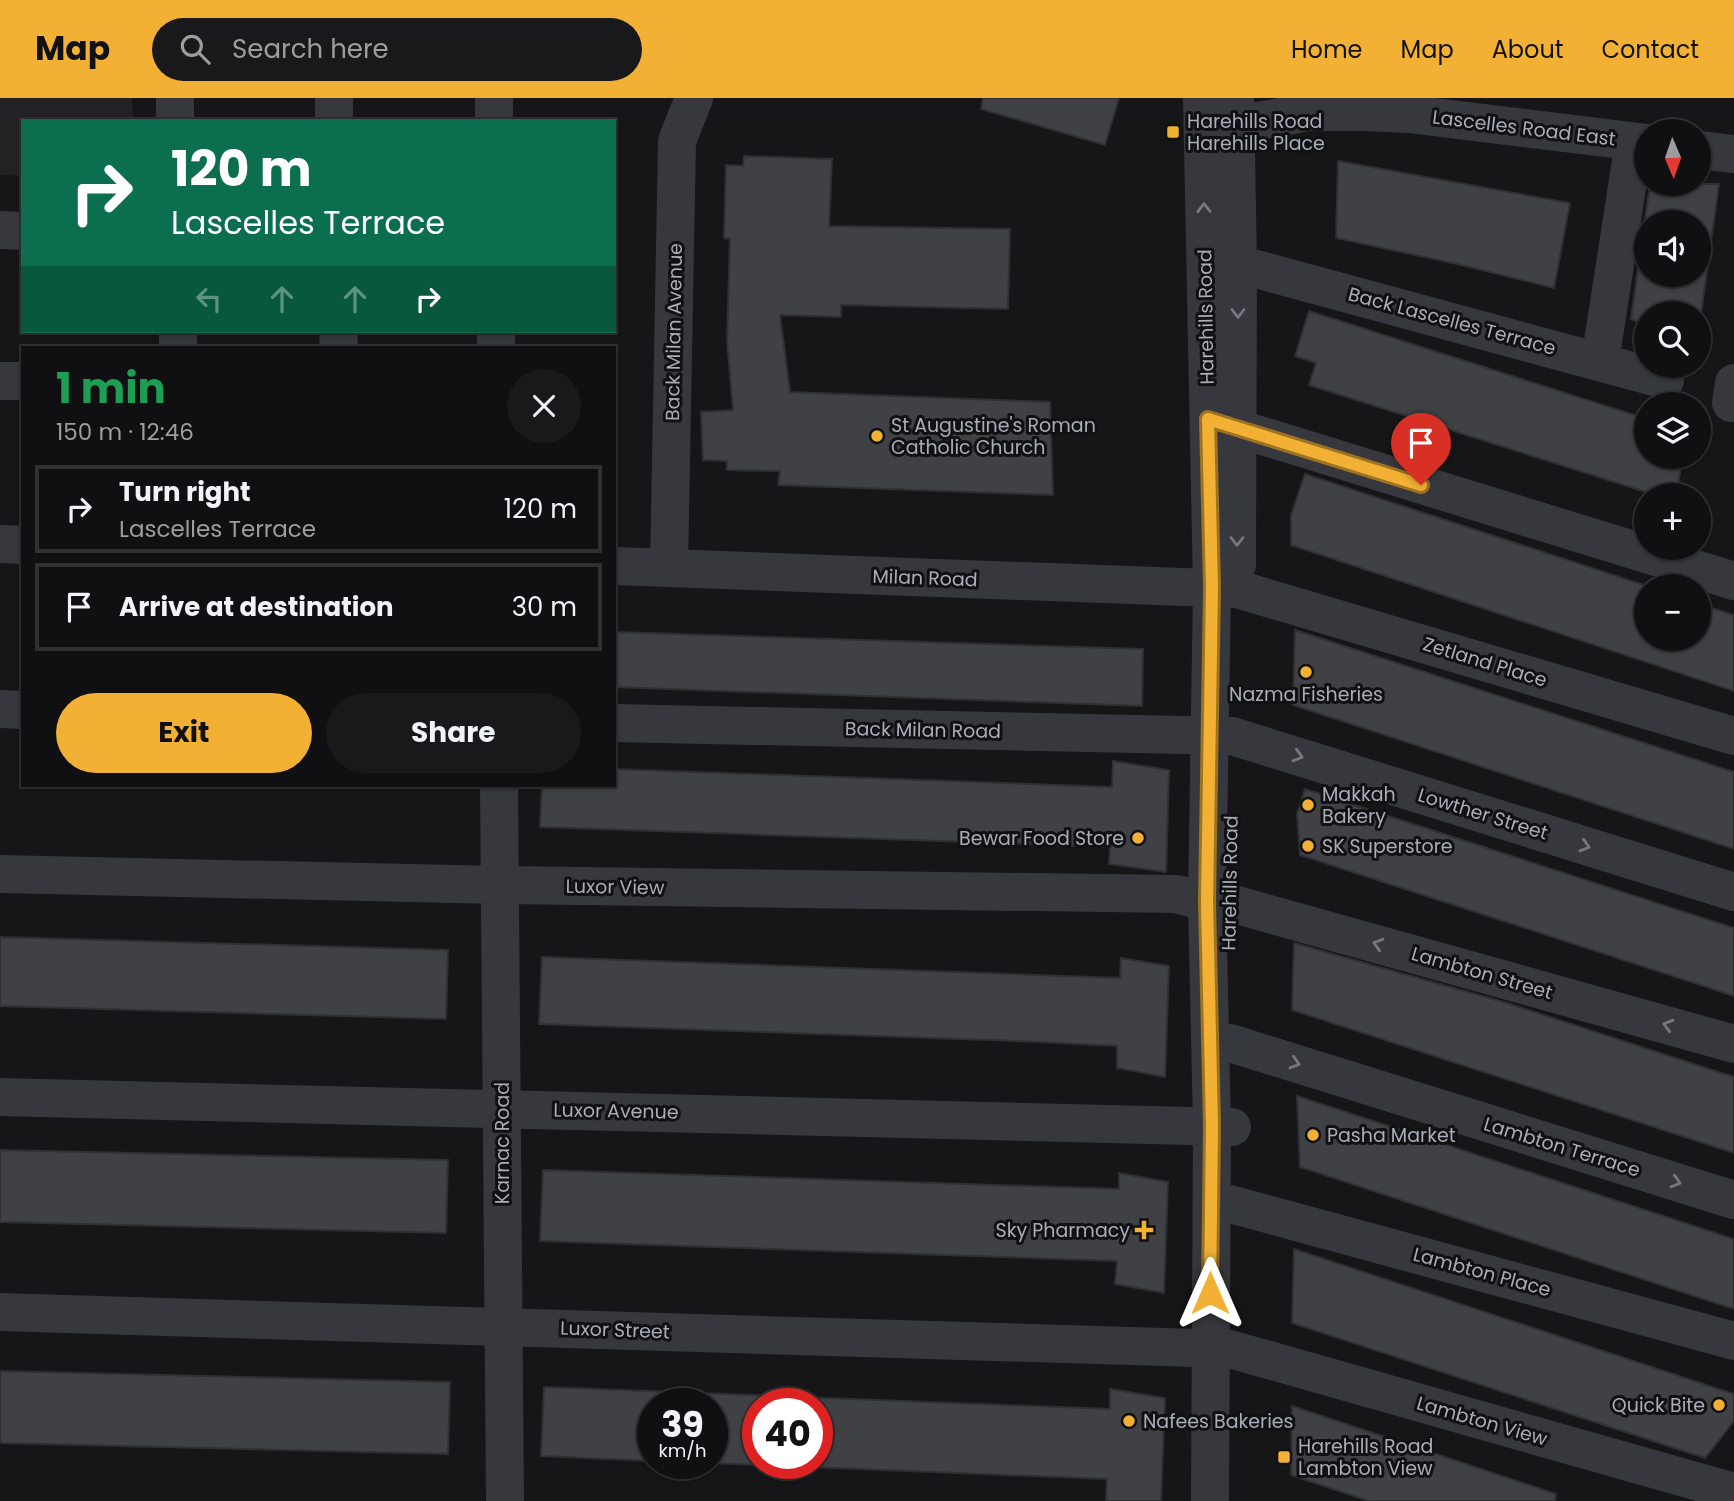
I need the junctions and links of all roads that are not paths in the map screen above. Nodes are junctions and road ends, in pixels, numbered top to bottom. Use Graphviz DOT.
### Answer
graph roads {
  1 [pos="175,98"];
  2 [pos="334,98"];
  3 [pos="494,98"];
  4 [pos="694,98"];
  5 [pos="1202,98"];
  6 [pos="1235,111"];
  7 [pos="175,119"];
  8 [pos="334,119"];
  9 [pos="494,119"];
  10 [pos="1634,142"];
  11 [pos="1712,152"];
  12 [pos="1734,155"];
  13 [pos="1634,177"];
  14 [pos="0,230"];
  15 [pos="21,231"];
  16 [pos="1238,264"];
  17 [pos="1601,361"];
  18 [pos="0,380"];
  19 [pos="1665,380"];
  20 [pos="21,381"];
  21 [pos="1223,424"];
  22 [pos="0,544"];
  23 [pos="21,545"];
  24 [pos="616,566"];
  25 [pos="670,568"];
  26 [pos="1734,581"];
  27 [pos="1224,588"];
  28 [pos="0,709"];
  29 [pos="21,710"];
  30 [pos="616,723"];
  31 [pos="1221,736"];
  32 [pos="1734,736"];
  33 [pos="499,787"];
  34 [pos="0,874"];
  35 [pos="500,885"];
  36 [pos="1734,892"];
  37 [pos="1218,902"];
  38 [pos="1230,1043"];
  39 [pos="1734,1044"];
  40 [pos="0,1097"];
  41 [pos="502,1108"];
  42 [pos="1222,1126"];
  43 [pos="1734,1200"];
  44 [pos="1230,1204"];
  45 [pos="0,1312"];
  46 [pos="504,1326"];
  47 [pos="1734,1341"];
  48 [pos="1220,1349"];
  49 [pos="1734,1492"];
  50 [pos="505,1501"];
  51 [pos="1210,1501"];
  52 [pos="1230,1501"];
  1 -- 7 [label="street"];
  2 -- 8 [label="street"];
  3 -- 9 [label="street"];
  4 -- 25 [label="street, Back Milan Avenue"];
  21 -- 5 [label="street, Harehills Road, one-way"];
  6 -- 10 [label="street, Lascelles Road East"];
  6 -- 16 [label="street, Harehills Road"];
  11 -- 12 [label="street"];
  13 -- 17 [label="street"];
  14 -- 15 [label="street"];
  16 -- 17 [label="street, Back Lascelles Terrace"];
  16 -- 21 [label="street, Harehills Road, one-way"];
  17 -- 19 [label="street, Back Lascelles Terrace"];
  18 -- 20 [label="street"];
  21 -- 26 [label="street"];
  21 -- 27 [label="street, Harehills Road"];
  22 -- 23 [label="street"];
  24 -- 25 [label="street, Milan Road"];
  25 -- 27 [label="street, Milan Road"];
  27 -- 31 [label="street, Harehills Road"];
  27 -- 32 [label="street, Zetland Place"];
  28 -- 29 [label="street"];
  30 -- 31 [label="street, Back Milan Road"];
  31 -- 36 [label="street, Lowther Street, one-way"];
  31 -- 37 [label="street, Harehills Road"];
  33 -- 35 [label="street, Karnac Road"];
  34 -- 35 [label="street, Luxor View"];
  35 -- 37 [label="street, Luxor View"];
  35 -- 41 [label="street, Karnac Road"];
  37 -- 38 [label="street, Harehills Road"];
  39 -- 37 [label="street, Lambton Street, one-way"];
  37 -- 42 [label="street, Harehills Road"];
  38 -- 42 [label="street, Harehills Road"];
  38 -- 43 [label="street, Lambton Terrace, one-way"];
  40 -- 41 [label="street, Luxor Avenue"];
  41 -- 42 [label="street, Luxor Avenue"];
  41 -- 46 [label="street, Karnac Road"];
  42 -- 44 [label="street, Harehills Road"];
  42 -- 48 [label="street, Harehills Road"];
  44 -- 47 [label="street, Lambton Place"];
  44 -- 48 [label="street, Harehills Road"];
  45 -- 46 [label="street, Luxor Street"];
  46 -- 48 [label="street, Luxor Street"];
  46 -- 50 [label="street, Karnac Road"];
  48 -- 49 [label="street, Lambton View"];
  48 -- 51 [label="street, Harehills Road"];
  48 -- 52 [label="street, Harehills Road"];
}
